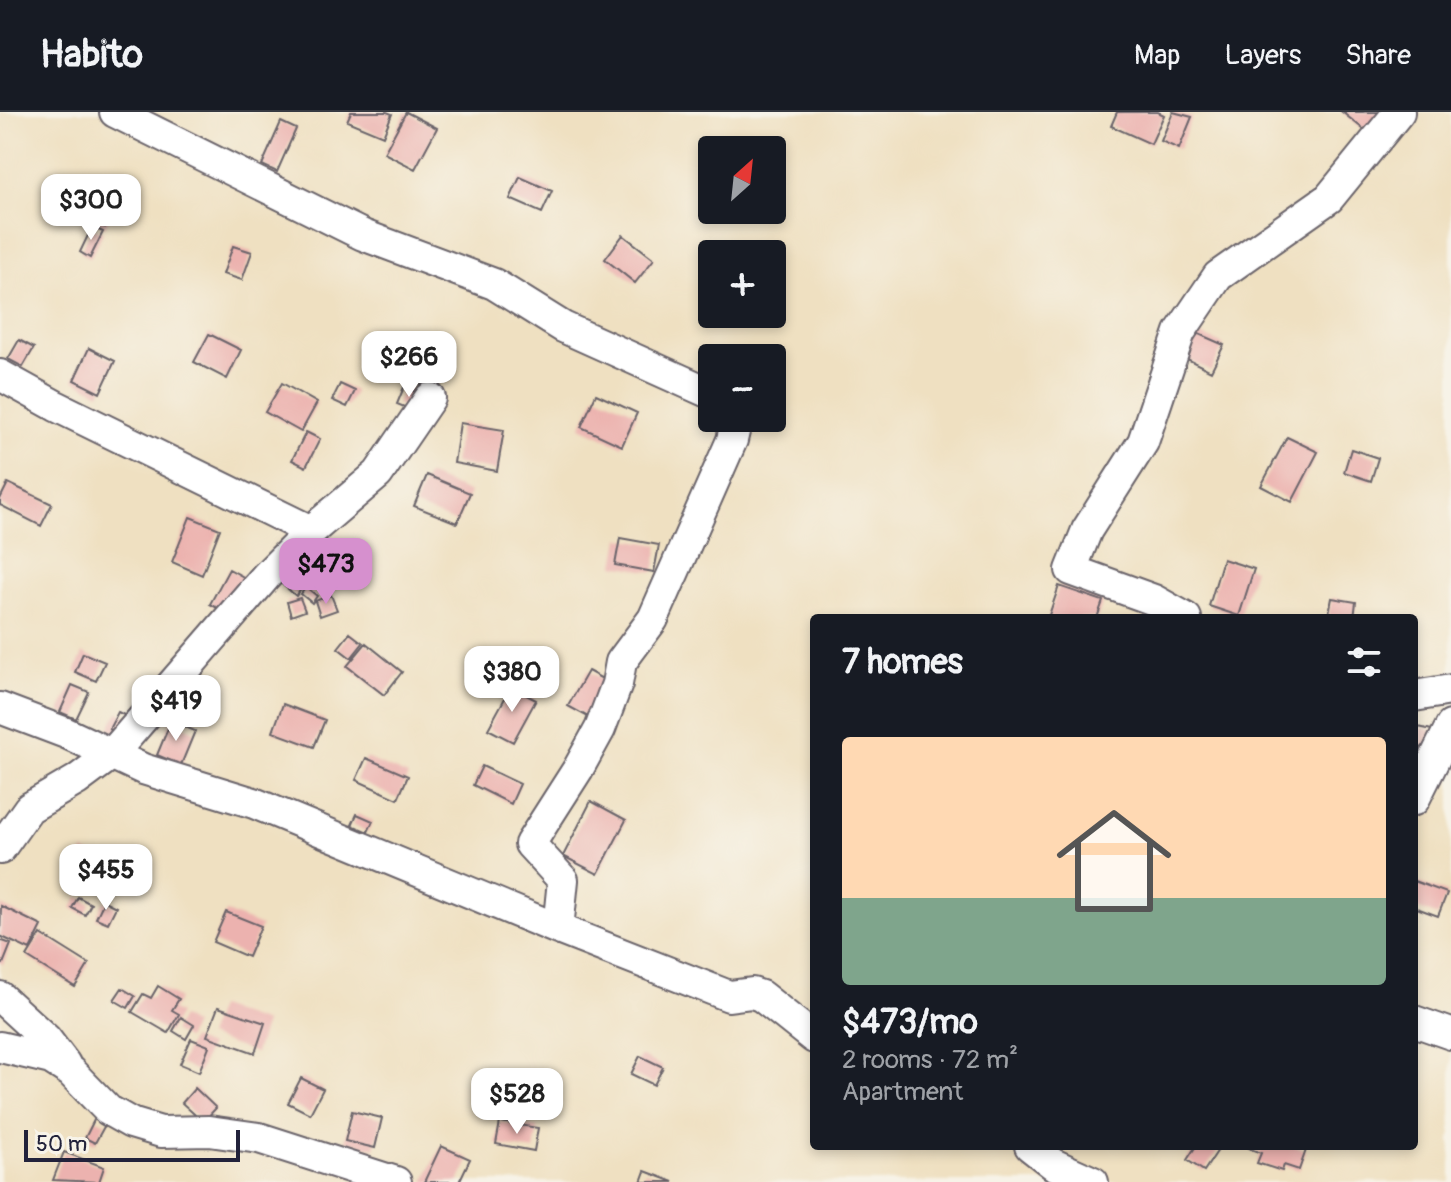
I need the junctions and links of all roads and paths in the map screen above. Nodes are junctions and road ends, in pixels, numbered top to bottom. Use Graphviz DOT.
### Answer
graph roads {
  1 [pos="115,112"];
  2 [pos="1399,112"];
  3 [pos="0,375"];
  4 [pos="698,388"];
  5 [pos="430,398"];
  6 [pos="734,432"];
  7 [pos="311,531"];
  8 [pos="1179,614"];
  9 [pos="1451,690"];
  10 [pos="1418,695"];
  11 [pos="0,708"];
  12 [pos="1451,726"];
  13 [pos="112,754"];
  14 [pos="1418,792"];
  15 [pos="0,849"];
  16 [pos="558,929"];
  17 [pos="0,997"];
  18 [pos="1418,1022"];
  19 [pos="1451,1034"];
  20 [pos="810,1035"];
  21 [pos="0,1047"];
  22 [pos="71,1072"];
  23 [pos="1035,1150"];
  24 [pos="396,1182"];
  25 [pos="1093,1182"];
  1 -- 4 [label="street"];
  2 -- 8 [label="street"];
  3 -- 7 [label="street"];
  5 -- 7 [label="street"];
  6 -- 16 [label="street"];
  7 -- 13 [label="street"];
  9 -- 10 [label="street"];
  11 -- 13 [label="street"];
  12 -- 14 [label="street"];
  13 -- 15 [label="street"];
  13 -- 16 [label="street"];
  16 -- 20 [label="street"];
  17 -- 22 [label="street"];
  18 -- 19 [label="street"];
  21 -- 22 [label="street"];
  22 -- 24 [label="street"];
  23 -- 25 [label="street"];
}
